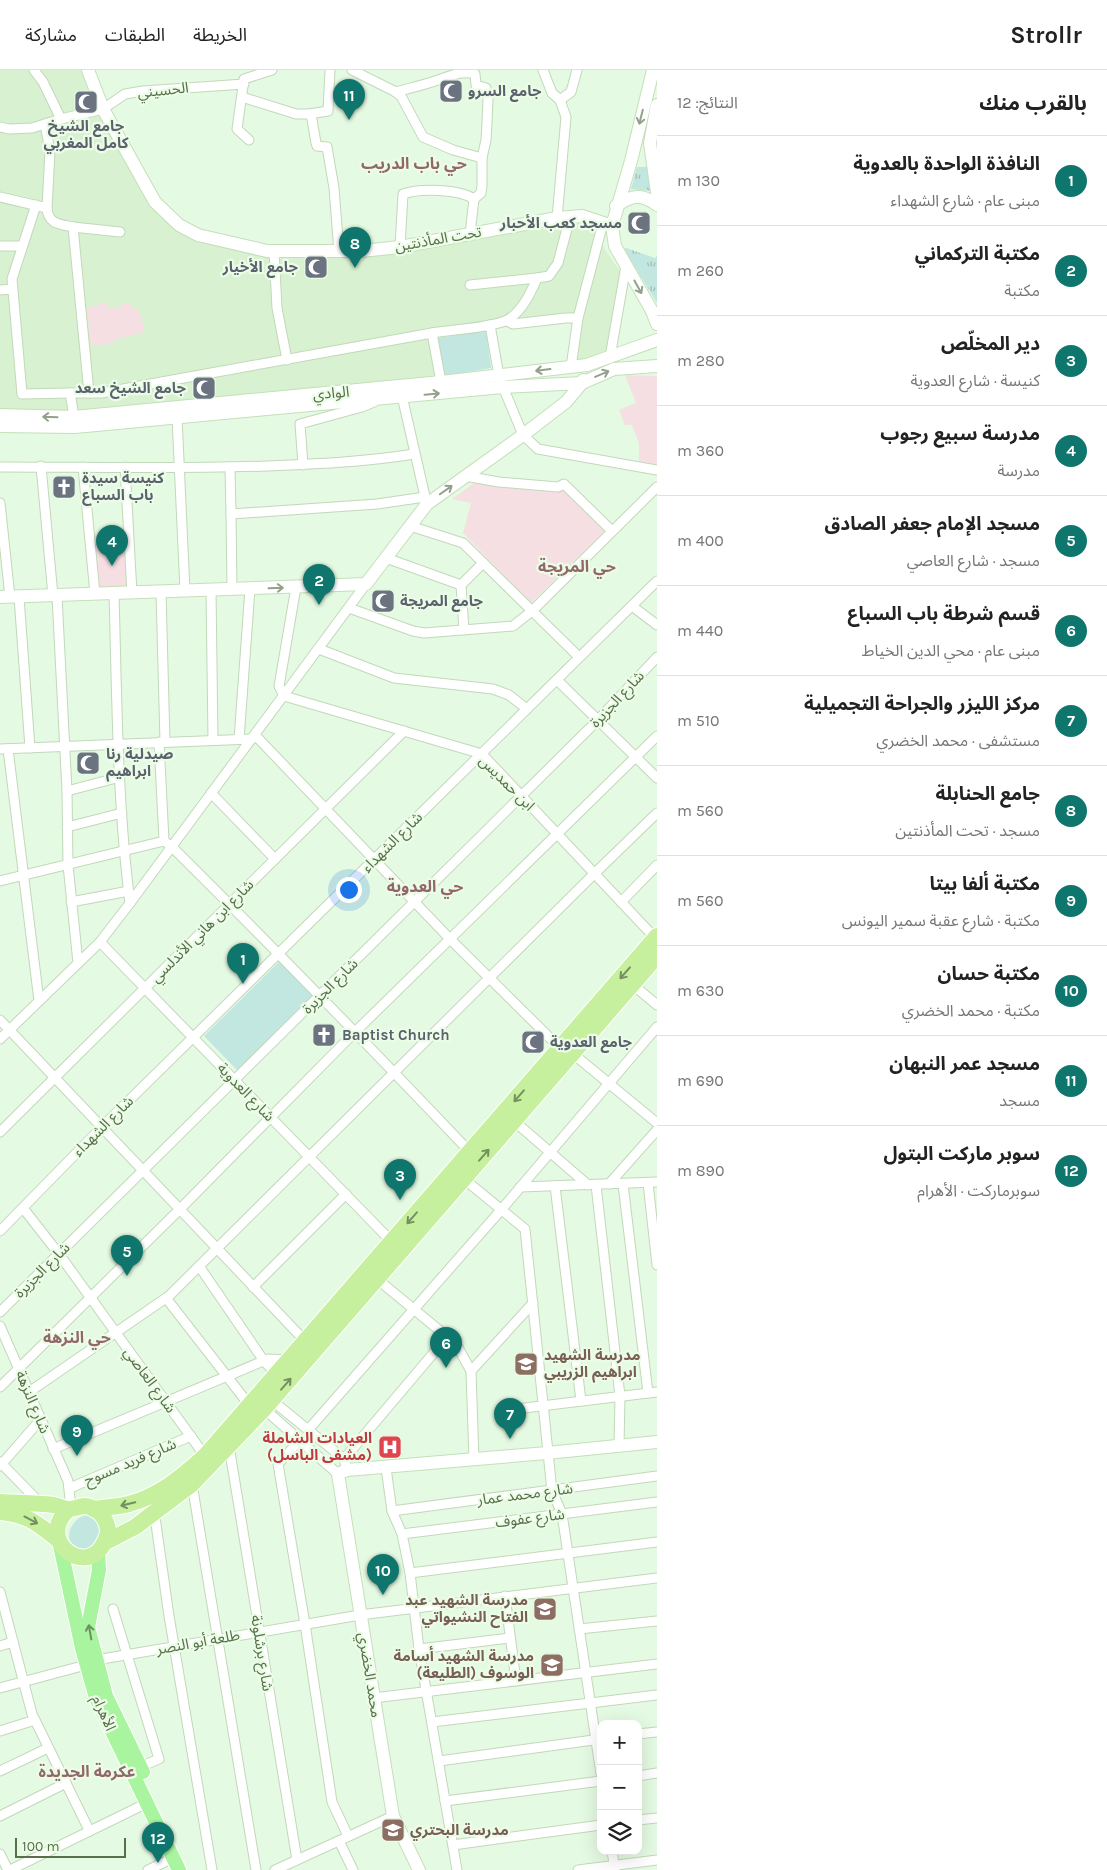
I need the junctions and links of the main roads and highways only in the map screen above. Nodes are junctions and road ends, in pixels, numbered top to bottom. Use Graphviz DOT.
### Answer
graph roads {
  1 [pos="88,70"];
  2 [pos="653,70"];
  3 [pos="656,113"];
  4 [pos="653,143"];
  5 [pos="657,192"];
  6 [pos="657,205"];
  7 [pos="616,206"];
  8 [pos="607,225"];
  9 [pos="657,324"];
  10 [pos="657,340"];
  11 [pos="587,365"];
  12 [pos="657,366"];
  13 [pos="501,381"];
  14 [pos="582,384"];
  15 [pos="0,415"];
  16 [pos="0,426"];
  17 [pos="10,597"];
  18 [pos="656,937"];
  19 [pos="657,956"];
  20 [pos="566,1050"];
  21 [pos="260,1402"];
  22 [pos="657,1442"];
  23 [pos="0,1502"];
  24 [pos="151,1505"];
  25 [pos="70,1509"];
  26 [pos="94,1509"];
  27 [pos="0,1512"];
  28 [pos="59,1542"];
  29 [pos="102,1546"];
  30 [pos="72,1601"];
  31 [pos="92,1601"];
  32 [pos="91,1663"];
  33 [pos="176,1864"];
  34 [pos="190,1870"];
  35 [pos="419,1870"];
  1 -- 8 [label="main road, تحت المأذنتين"];
  2 -- 7 [label="main road, one-way"];
  3 -- 4 [label="main road"];
  4 -- 5 [label="main road"];
  6 -- 7 [label="main road"];
  7 -- 8 [label="main road"];
  8 -- 9 [label="main road, one-way"];
  10 -- 11 [label="main road, الوادي"];
  11 -- 13 [label="main road, الوادي, one-way"];
  11 -- 14 [label="main road"];
  14 -- 12 [label="main road, one-way"];
  13 -- 14 [label="main road, الوادي"];
  13 -- 15 [label="main road, الوادي, one-way"];
  16 -- 13 [label="main road, الوادي, one-way"];
  17 -- 14 [label="main road, one-way"];
  18 -- 20 [label="highway, one-way"];
  19 -- 20 [label="highway"];
  21 -- 20 [label="highway, one-way"];
  20 -- 21 [label="highway, one-way"];
  21 -- 24 [label="highway"];
  21 -- 24 [label="highway"];
  22 -- 35 [label="main road, محمد الخضري"];
  23 -- 25 [label="highway"];
  24 -- 26 [label="highway, one-way"];
  24 -- 29 [label="highway"];
  25 -- 26 [label="highway"];
  25 -- 28 [label="highway"];
  26 -- 29 [label="highway"];
  27 -- 28 [label="highway, one-way"];
  28 -- 29 [label="highway"];
  28 -- 30 [label="main road, الأهرام"];
  29 -- 31 [label="main road, الأهرام"];
  30 -- 31 [label="main road"];
  30 -- 32 [label="main road, الأهرام"];
  32 -- 31 [label="main road, الأهرام, one-way"];
  32 -- 33 [label="main road, الأهرام"];
  32 -- 34 [label="main road, الأهرام"];
}
